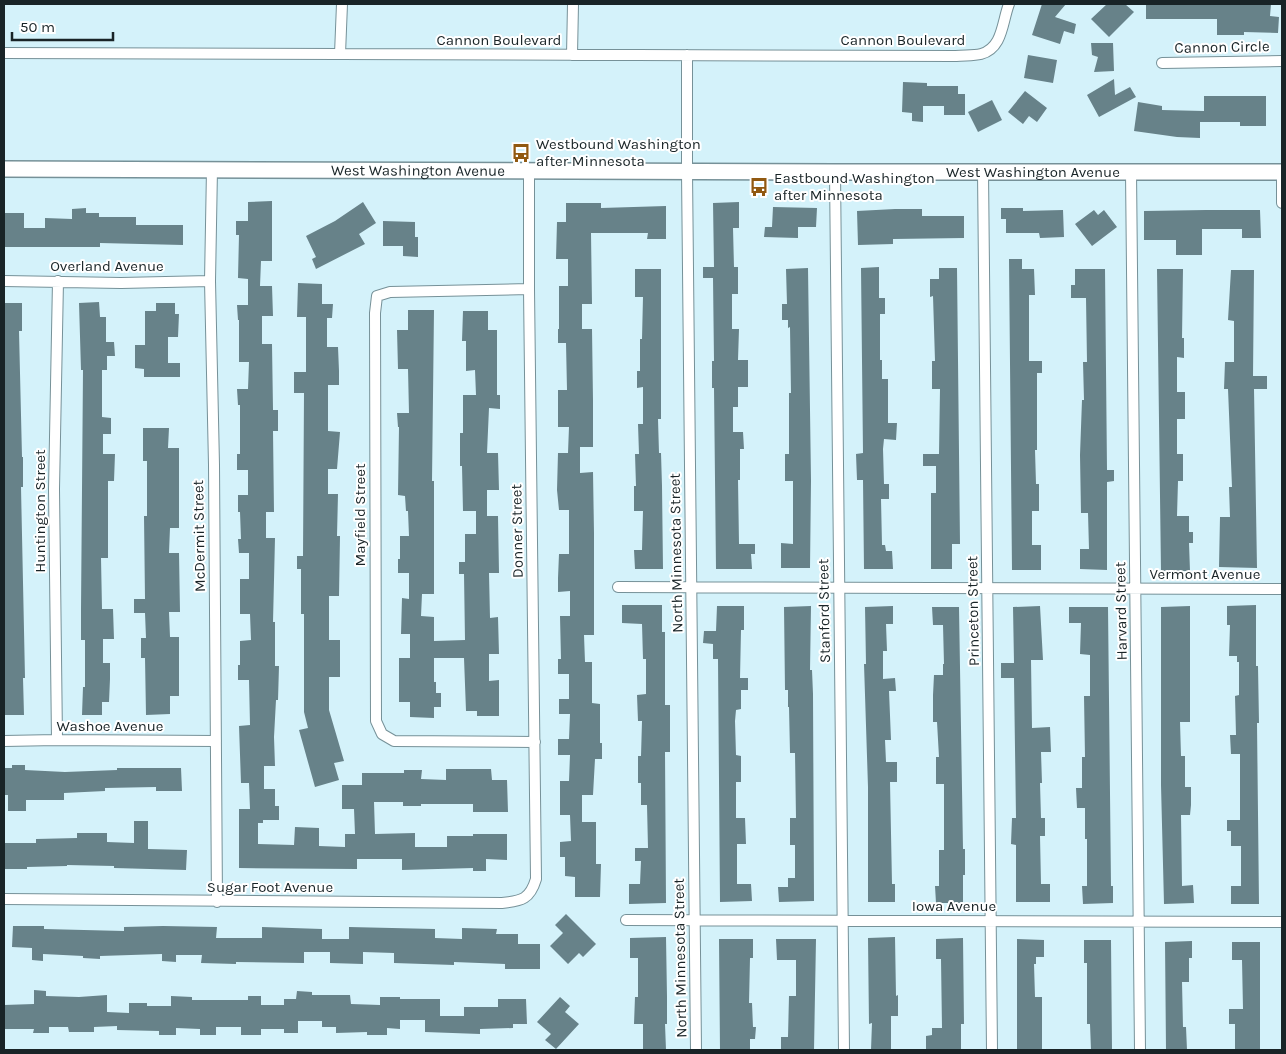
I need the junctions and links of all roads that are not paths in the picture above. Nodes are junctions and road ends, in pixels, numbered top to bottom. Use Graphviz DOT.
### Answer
graph roads {
  1 [pos="342,4"];
  2 [pos="573,4"];
  3 [pos="1009,4"];
  4 [pos="4,54"];
  5 [pos="340,54"];
  6 [pos="572,55"];
  7 [pos="687,55"];
  8 [pos="1282,61"];
  9 [pos="1162,63"];
  10 [pos="4,169"];
  11 [pos="212,169"];
  12 [pos="529,170"];
  13 [pos="686,172"];
  14 [pos="835,172"];
  15 [pos="983,172"];
  16 [pos="1131,172"];
  17 [pos="1282,172"];
  18 [pos="1282,203"];
  19 [pos="4,281"];
  20 [pos="58,281"];
  21 [pos="210,281"];
  22 [pos="529,289"];
  23 [pos="618,587"];
  24 [pos="691,587"];
  25 [pos="839,588"];
  26 [pos="987,588"];
  27 [pos="1136,589"];
  28 [pos="1282,589"];
  29 [pos="57,740"];
  30 [pos="4,741"];
  31 [pos="216,741"];
  32 [pos="535,742"];
  33 [pos="532,891"];
  34 [pos="4,899"];
  35 [pos="217,902"];
  36 [pos="626,920"];
  37 [pos="694,920"];
  38 [pos="843,921"];
  39 [pos="991,922"];
  40 [pos="1139,922"];
  41 [pos="1282,922"];
  42 [pos="696,1050"];
  43 [pos="844,1050"];
  44 [pos="992,1050"];
  45 [pos="1140,1050"];
  1 -- 5 [label="street"];
  2 -- 6 [label="street"];
  3 -- 7 [label="street, Cannon Boulevard"];
  4 -- 5 [label="street, Cannon Boulevard"];
  5 -- 6 [label="street, Cannon Boulevard"];
  6 -- 7 [label="street, Cannon Boulevard"];
  7 -- 13 [label="street, North Minnesota Street"];
  8 -- 9 [label="street, Cannon Circle"];
  10 -- 11 [label="main road, West Washington Avenue"];
  11 -- 12 [label="main road, West Washington Avenue"];
  11 -- 21 [label="street, McDermit Street"];
  12 -- 13 [label="main road, West Washington Avenue"];
  12 -- 22 [label="street, Donner Street"];
  13 -- 14 [label="main road, West Washington Avenue"];
  13 -- 24 [label="street, North Minnesota Street"];
  14 -- 15 [label="main road, West Washington Avenue"];
  14 -- 25 [label="street, Stanford Street"];
  15 -- 16 [label="main road, West Washington Avenue"];
  15 -- 26 [label="street, Princeton Street"];
  16 -- 17 [label="main road, West Washington Avenue"];
  16 -- 27 [label="street, Harvard Street"];
  17 -- 18 [label="street"];
  19 -- 20 [label="street, Overland Avenue"];
  20 -- 21 [label="street, Overland Avenue"];
  20 -- 29 [label="street, Huntington Street"];
  21 -- 31 [label="street, McDermit Street"];
  22 -- 32 [label="street, Donner Street"];
  22 -- 32 [label="street, Mayfield Street"];
  23 -- 24 [label="street, Vermont Avenue"];
  24 -- 25 [label="street, Vermont Avenue"];
  24 -- 37 [label="street, North Minnesota Street"];
  25 -- 26 [label="street, Vermont Avenue"];
  25 -- 38 [label="street, Stanford Street"];
  26 -- 27 [label="street, Vermont Avenue"];
  26 -- 39 [label="street, Princeton Street"];
  27 -- 28 [label="street, Vermont Avenue"];
  27 -- 40 [label="street, Harvard Street"];
  29 -- 30 [label="street, Washoe Avenue"];
  29 -- 31 [label="street, Washoe Avenue"];
  31 -- 35 [label="street, McDermit Street"];
  32 -- 33 [label="street, Donner Street"];
  33 -- 35 [label="street, Sugar Foot Avenue"];
  34 -- 35 [label="street, Sugar Foot Avenue"];
  36 -- 37 [label="street, Iowa Avenue"];
  37 -- 38 [label="street, Iowa Avenue"];
  37 -- 42 [label="street, North Minnesota Street"];
  38 -- 39 [label="street, Iowa Avenue"];
  38 -- 43 [label="street, Stanford Street"];
  39 -- 40 [label="street, Iowa Avenue"];
  39 -- 44 [label="street, Princeton Street"];
  40 -- 41 [label="street, Iowa Avenue"];
  40 -- 45 [label="street, Harvard Street"];
}
